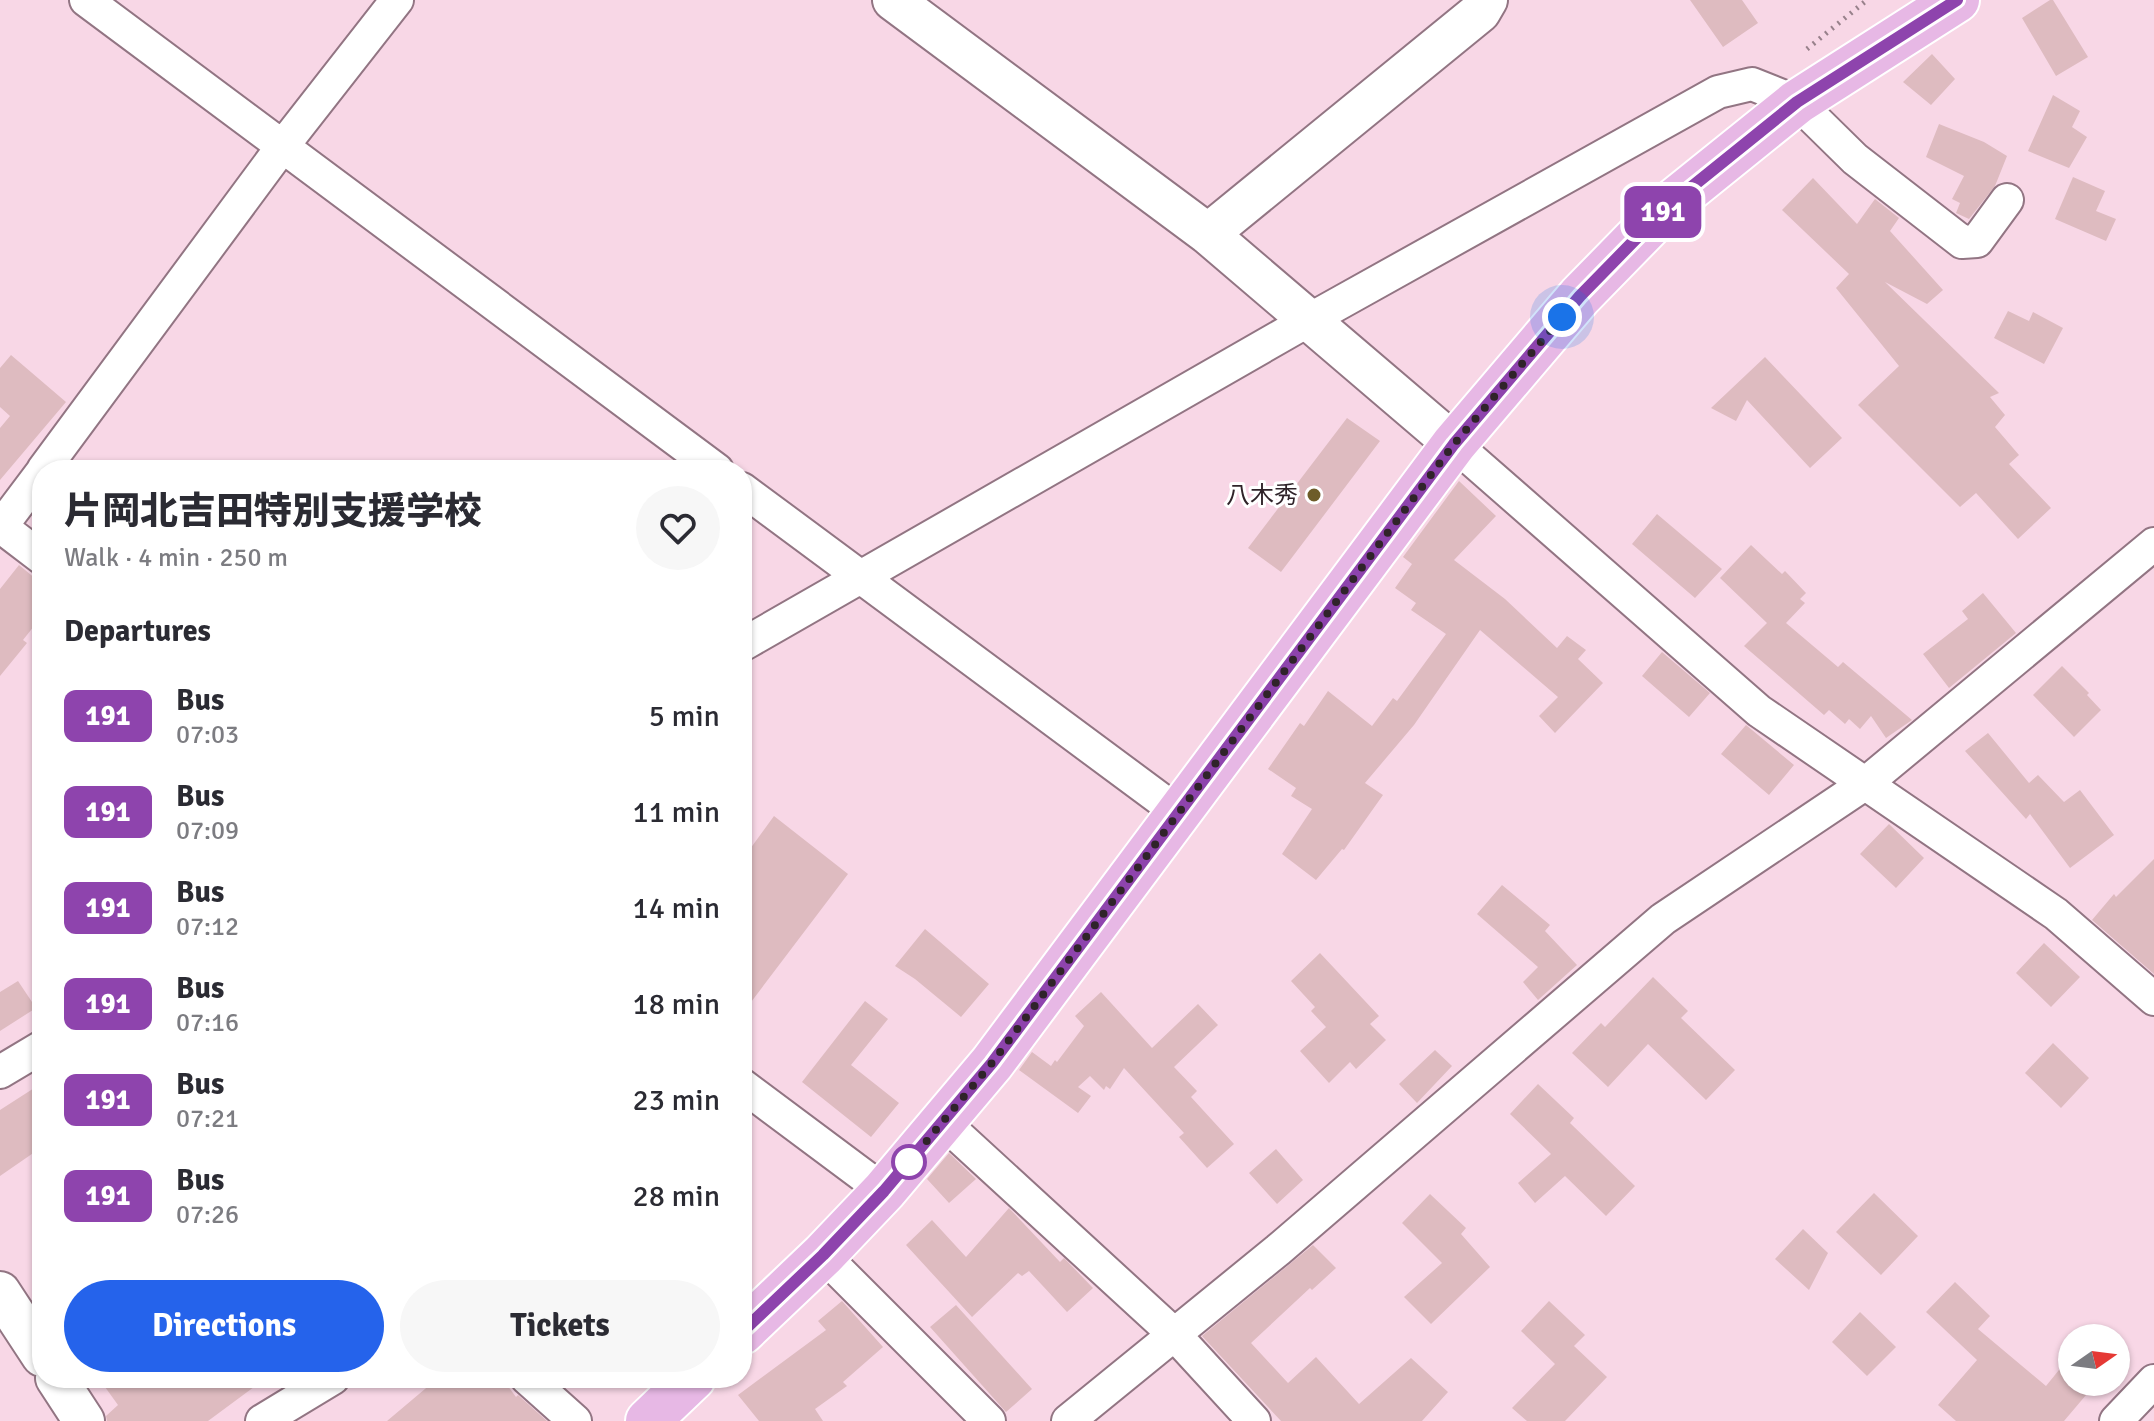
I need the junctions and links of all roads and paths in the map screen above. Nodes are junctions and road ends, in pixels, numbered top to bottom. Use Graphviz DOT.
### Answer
graph roads {
  1 [pos="86,0"];
  2 [pos="397,0"];
  3 [pos="893,0"];
  4 [pos="1487,0"];
  5 [pos="1957,0"];
  6 [pos="1797,102"];
  7 [pos="282,147"];
  8 [pos="2007,200"];
  9 [pos="1208,234"];
  10 [pos="1309,320"];
  11 [pos="1454,444"];
  12 [pos="51,460"];
  13 [pos="704,460"];
  14 [pos="32,485"];
  15 [pos="752,496"];
  16 [pos="0,527"];
  17 [pos="2154,544"];
  18 [pos="32,551"];
  19 [pos="861,577"];
  20 [pos="752,639"];
  21 [pos="1866,783"];
  22 [pos="1179,813"];
  23 [pos="2154,999"];
  24 [pos="32,1053"];
  25 [pos="0,1072"];
  26 [pos="752,1092"];
  27 [pos="943,1122"];
  28 [pos="884,1191"];
  29 [pos="823,1255"];
  30 [pos="0,1292"];
  31 [pos="752,1322"];
  32 [pos="1174,1334"];
  33 [pos="32,1341"];
  34 [pos="2154,1381"];
  35 [pos="63,1388"];
  36 [pos="316,1388"];
  37 [pos="538,1388"];
  38 [pos="683,1388"];
  39 [pos="84,1421"];
  40 [pos="262,1421"];
  41 [pos="575,1421"];
  42 [pos="648,1421"];
  43 [pos="989,1421"];
  44 [pos="1068,1421"];
  45 [pos="1254,1421"];
  46 [pos="2116,1421"];
  1 -- 7 [label="street"];
  2 -- 7 [label="street"];
  3 -- 9 [label="street"];
  4 -- 9 [label="street"];
  5 -- 6 [label="main road"];
  6 -- 8 [label="street"];
  6 -- 10 [label="street"];
  6 -- 11 [label="main road"];
  7 -- 12 [label="street"];
  7 -- 13 [label="street"];
  9 -- 10 [label="street"];
  10 -- 11 [label="street"];
  10 -- 19 [label="street"];
  11 -- 21 [label="street"];
  11 -- 22 [label="main road"];
  14 -- 16 [label="street"];
  15 -- 19 [label="street"];
  16 -- 18 [label="street"];
  17 -- 21 [label="street"];
  19 -- 20 [label="street"];
  19 -- 22 [label="street"];
  21 -- 23 [label="street"];
  21 -- 32 [label="street"];
  22 -- 27 [label="main road"];
  24 -- 25 [label="street"];
  26 -- 28 [label="street"];
  27 -- 28 [label="main road"];
  27 -- 32 [label="street"];
  28 -- 29 [label="main road"];
  29 -- 31 [label="main road"];
  29 -- 43 [label="street"];
  30 -- 33 [label="street"];
  32 -- 44 [label="street"];
  32 -- 45 [label="street"];
  34 -- 46 [label="street"];
  35 -- 39 [label="street"];
  36 -- 40 [label="street"];
  37 -- 41 [label="street"];
  38 -- 42 [label="main road"];
}
